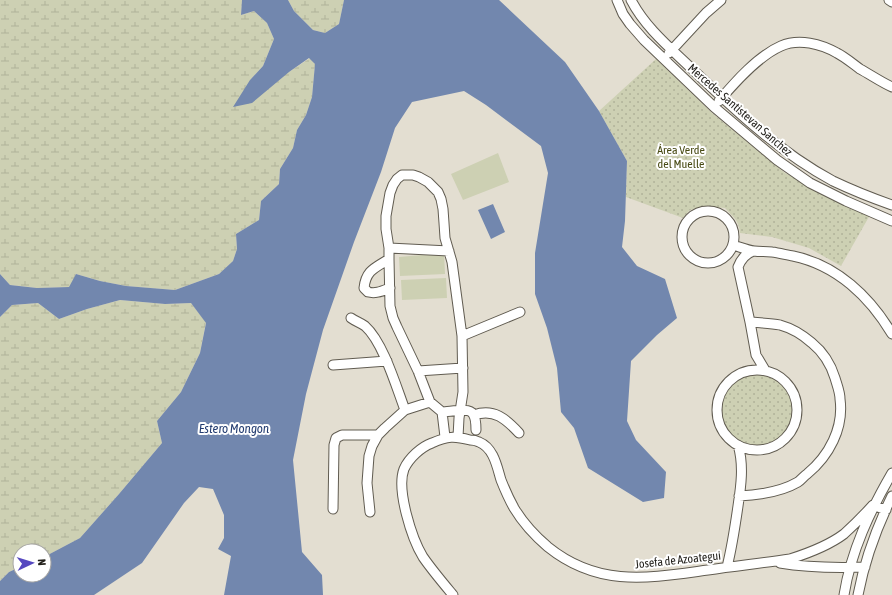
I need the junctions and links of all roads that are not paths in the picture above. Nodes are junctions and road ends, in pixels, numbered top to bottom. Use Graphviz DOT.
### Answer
graph roads {
  1 [pos="617,0"];
  2 [pos="631,0"];
  3 [pos="722,0"];
  4 [pos="889,0"];
  5 [pos="892,2"];
  6 [pos="672,50"];
  7 [pos="664,59"];
  8 [pos="892,87"];
  9 [pos="722,98"];
  10 [pos="714,107"];
  11 [pos="892,205"];
  12 [pos="889,219"];
  13 [pos="733,245"];
  14 [pos="389,248"];
  15 [pos="449,251"];
  16 [pos="753,251"];
  17 [pos="724,258"];
  18 [pos="389,259"];
  19 [pos="738,267"];
  20 [pos="390,288"];
  21 [pos="520,312"];
  22 [pos="351,318"];
  23 [pos="750,322"];
  24 [pos="892,334"];
  25 [pos="462,336"];
  26 [pos="756,355"];
  27 [pos="387,361"];
  28 [pos="333,365"];
  29 [pos="463,368"];
  30 [pos="751,370"];
  31 [pos="765,370"];
  32 [pos="418,371"];
  33 [pos="430,402"];
  34 [pos="405,410"];
  35 [pos="460,410"];
  36 [pos="442,412"];
  37 [pos="474,415"];
  38 [pos="476,430"];
  39 [pos="519,433"];
  40 [pos="378,435"];
  41 [pos="445,437"];
  42 [pos="458,437"];
  43 [pos="738,445"];
  44 [pos="754,450"];
  45 [pos="742,467"];
  46 [pos="892,473"];
  47 [pos="740,496"];
  48 [pos="892,496"];
  49 [pos="873,506"];
  50 [pos="333,509"];
  51 [pos="886,510"];
  52 [pos="370,512"];
  53 [pos="771,562"];
  54 [pos="728,567"];
  55 [pos="865,567"];
  56 [pos="850,568"];
  57 [pos="453,595"];
  58 [pos="844,595"];
  59 [pos="858,595"];
  1 -- 7 [label="street, Mercedes Santistevan Sanchez"];
  2 -- 6 [label="street, Mercedes Santistevan Sanchez"];
  3 -- 6 [label="street"];
  4 -- 5 [label="street"];
  6 -- 7 [label="street"];
  6 -- 9 [label="street, Mercedes Santistevan Sanchez"];
  7 -- 10 [label="street, Mercedes Santistevan Sanchez"];
  8 -- 9 [label="street"];
  9 -- 10 [label="street"];
  9 -- 11 [label="street, Mercedes Santistevan Sanchez"];
  10 -- 12 [label="street, Mercedes Santistevan Sanchez"];
  11 -- 12 [label="street"];
  13 -- 16 [label="street"];
  13 -- 17 [label="street"];
  13 -- 17 [label="street"];
  14 -- 15 [label="street"];
  14 -- 15 [label="street"];
  14 -- 18 [label="street"];
  15 -- 25 [label="street"];
  16 -- 19 [label="street"];
  16 -- 24 [label="street"];
  17 -- 19 [label="street"];
  18 -- 20 [label="street"];
  18 -- 20 [label="street"];
  19 -- 23 [label="street"];
  20 -- 32 [label="street"];
  21 -- 25 [label="street"];
  22 -- 27 [label="street"];
  23 -- 26 [label="street"];
  23 -- 47 [label="street"];
  25 -- 29 [label="street"];
  26 -- 30 [label="street"];
  26 -- 31 [label="street"];
  27 -- 28 [label="street"];
  27 -- 34 [label="street"];
  29 -- 32 [label="street"];
  29 -- 35 [label="street"];
  30 -- 31 [label="street"];
  30 -- 43 [label="street"];
  31 -- 44 [label="street"];
  32 -- 33 [label="street"];
  33 -- 34 [label="street"];
  33 -- 36 [label="street"];
  34 -- 40 [label="street"];
  35 -- 36 [label="street"];
  35 -- 37 [label="street"];
  35 -- 42 [label="street"];
  36 -- 41 [label="street"];
  37 -- 38 [label="street"];
  37 -- 39 [label="street"];
  40 -- 50 [label="street"];
  40 -- 52 [label="street"];
  41 -- 42 [label="street, Josefa de Azoategui"];
  41 -- 57 [label="street, Josefa de Azoategui"];
  42 -- 54 [label="street, Josefa de Azoategui"];
  43 -- 44 [label="street"];
  43 -- 45 [label="street"];
  44 -- 45 [label="street"];
  45 -- 47 [label="street"];
  46 -- 49 [label="street"];
  47 -- 54 [label="street"];
  48 -- 51 [label="street"];
  49 -- 51 [label="street"];
  49 -- 53 [label="street"];
  49 -- 56 [label="street"];
  51 -- 55 [label="street"];
  53 -- 54 [label="street, Josefa de Azoategui"];
  53 -- 56 [label="street"];
  55 -- 56 [label="street"];
  55 -- 59 [label="street"];
  56 -- 58 [label="street"];
}
